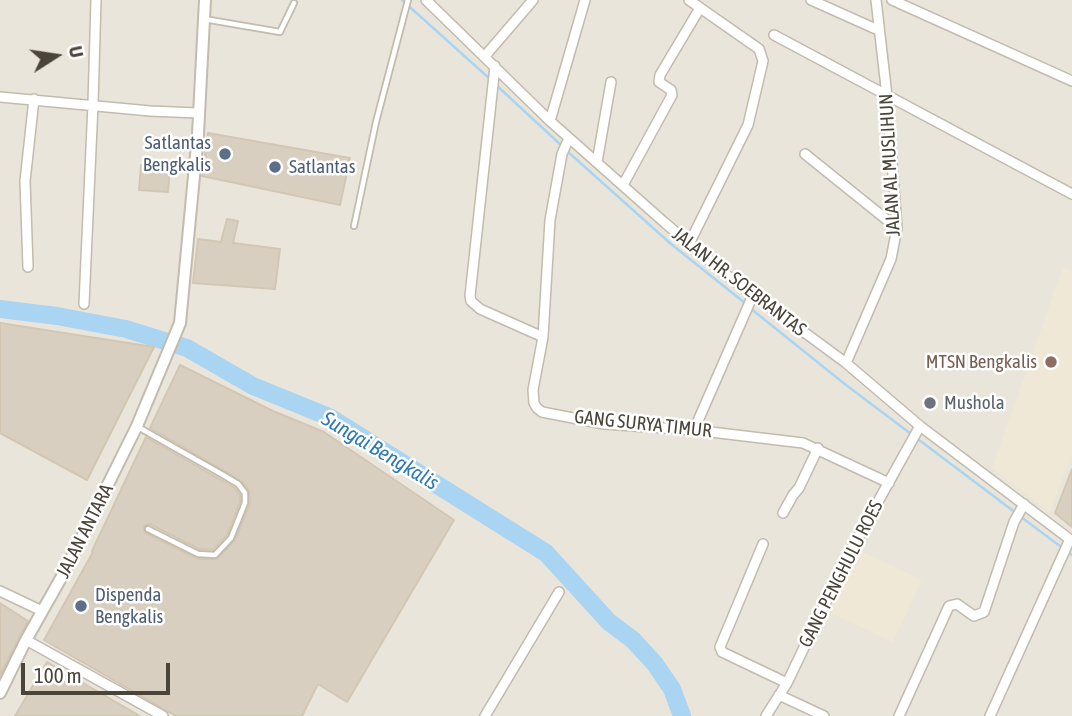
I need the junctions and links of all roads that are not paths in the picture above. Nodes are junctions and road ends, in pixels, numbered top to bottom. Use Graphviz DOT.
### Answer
graph roads {
  1 [pos="96,0"];
  2 [pos="205,0"];
  3 [pos="426,0"];
  4 [pos="533,0"];
  5 [pos="585,0"];
  6 [pos="689,0"];
  7 [pos="811,0"];
  8 [pos="876,0"];
  9 [pos="892,0"];
  10 [pos="407,2"];
  11 [pos="294,3"];
  12 [pos="700,8"];
  13 [pos="203,19"];
  14 [pos="878,30"];
  15 [pos="774,35"];
  16 [pos="485,56"];
  17 [pos="495,66"];
  18 [pos="1072,81"];
  19 [pos="611,82"];
  20 [pos="887,96"];
  21 [pos="0,97"];
  22 [pos="34,99"];
  23 [pos="93,104"];
  24 [pos="198,113"];
  25 [pos="550,121"];
  26 [pos="568,141"];
  27 [pos="805,154"];
  28 [pos="597,162"];
  29 [pos="623,185"];
  30 [pos="1072,194"];
  31 [pos="354,226"];
  32 [pos="897,228"];
  33 [pos="689,244"];
  34 [pos="28,267"];
  35 [pos="753,295"];
  36 [pos="84,304"];
  37 [pos="543,337"];
  38 [pos="846,363"];
  39 [pos="137,426"];
  40 [pos="918,429"];
  41 [pos="694,430"];
  42 [pos="818,448"];
  43 [pos="888,483"];
  44 [pos="1021,508"];
  45 [pos="783,513"];
  46 [pos="148,529"];
  47 [pos="763,544"];
  48 [pos="1067,545"];
  49 [pos="0,592"];
  50 [pos="559,592"];
  51 [pos="42,611"];
  52 [pos="26,640"];
  53 [pos="787,683"];
  54 [pos="0,693"];
  55 [pos="779,695"];
  56 [pos="163,716"];
  57 [pos="485,716"];
  58 [pos="766,716"];
  59 [pos="824,716"];
  60 [pos="899,716"];
  61 [pos="990,716"];
  1 -- 23 [label="street"];
  2 -- 13 [label="street"];
  3 -- 16 [label="street, JALAN HR. SOEBRANTAS"];
  4 -- 16 [label="street"];
  5 -- 25 [label="street"];
  6 -- 12 [label="street"];
  7 -- 14 [label="street"];
  8 -- 14 [label="street, JALAN AL MUSLIHUN"];
  9 -- 18 [label="street"];
  10 -- 31 [label="lane"];
  11 -- 13 [label="lane"];
  12 -- 29 [label="street"];
  12 -- 33 [label="street"];
  13 -- 24 [label="street"];
  14 -- 20 [label="street, JALAN AL MUSLIHUN"];
  15 -- 20 [label="street"];
  16 -- 17 [label="street, JALAN HR. SOEBRANTAS"];
  17 -- 25 [label="street, JALAN HR. SOEBRANTAS"];
  17 -- 37 [label="street"];
  19 -- 28 [label="street"];
  20 -- 30 [label="street"];
  20 -- 32 [label="street, JALAN AL MUSLIHUN"];
  21 -- 22 [label="street"];
  22 -- 23 [label="street"];
  22 -- 34 [label="street"];
  23 -- 24 [label="street"];
  23 -- 36 [label="street"];
  24 -- 39 [label="street, JALAN ANTARA"];
  25 -- 26 [label="street, JALAN HR. SOEBRANTAS"];
  26 -- 28 [label="street, JALAN HR. SOEBRANTAS"];
  26 -- 37 [label="street, GANG SURYA TIMUR"];
  27 -- 32 [label="street"];
  28 -- 29 [label="street, JALAN HR. SOEBRANTAS"];
  29 -- 33 [label="street, JALAN HR. SOEBRANTAS"];
  32 -- 38 [label="street, JALAN AL MUSLIHUN"];
  33 -- 35 [label="street, JALAN HR. SOEBRANTAS"];
  35 -- 38 [label="street, JALAN HR. SOEBRANTAS"];
  35 -- 41 [label="street"];
  37 -- 41 [label="street, GANG SURYA TIMUR"];
  38 -- 40 [label="street, JALAN HR. SOEBRANTAS"];
  39 -- 46 [label="lane"];
  39 -- 51 [label="street, JALAN ANTARA"];
  40 -- 43 [label="street, GANG PENGHULU ROES"];
  40 -- 44 [label="street, JALAN HR. SOEBRANTAS"];
  41 -- 42 [label="street, GANG SURYA TIMUR"];
  42 -- 43 [label="street, GANG SURYA TIMUR"];
  42 -- 45 [label="street"];
  43 -- 53 [label="street, GANG PENGHULU ROES"];
  44 -- 48 [label="street, JALAN HR. SOEBRANTAS"];
  44 -- 60 [label="street"];
  47 -- 53 [label="street"];
  48 -- 61 [label="street"];
  49 -- 51 [label="street"];
  50 -- 57 [label="street"];
  51 -- 52 [label="street, JALAN ANTARA"];
  52 -- 54 [label="street, JALAN ANTARA"];
  52 -- 56 [label="street"];
  53 -- 55 [label="street, GANG PENGHULU ROES"];
  55 -- 58 [label="street, GANG PENGHULU ROES"];
  55 -- 59 [label="street"];
}
